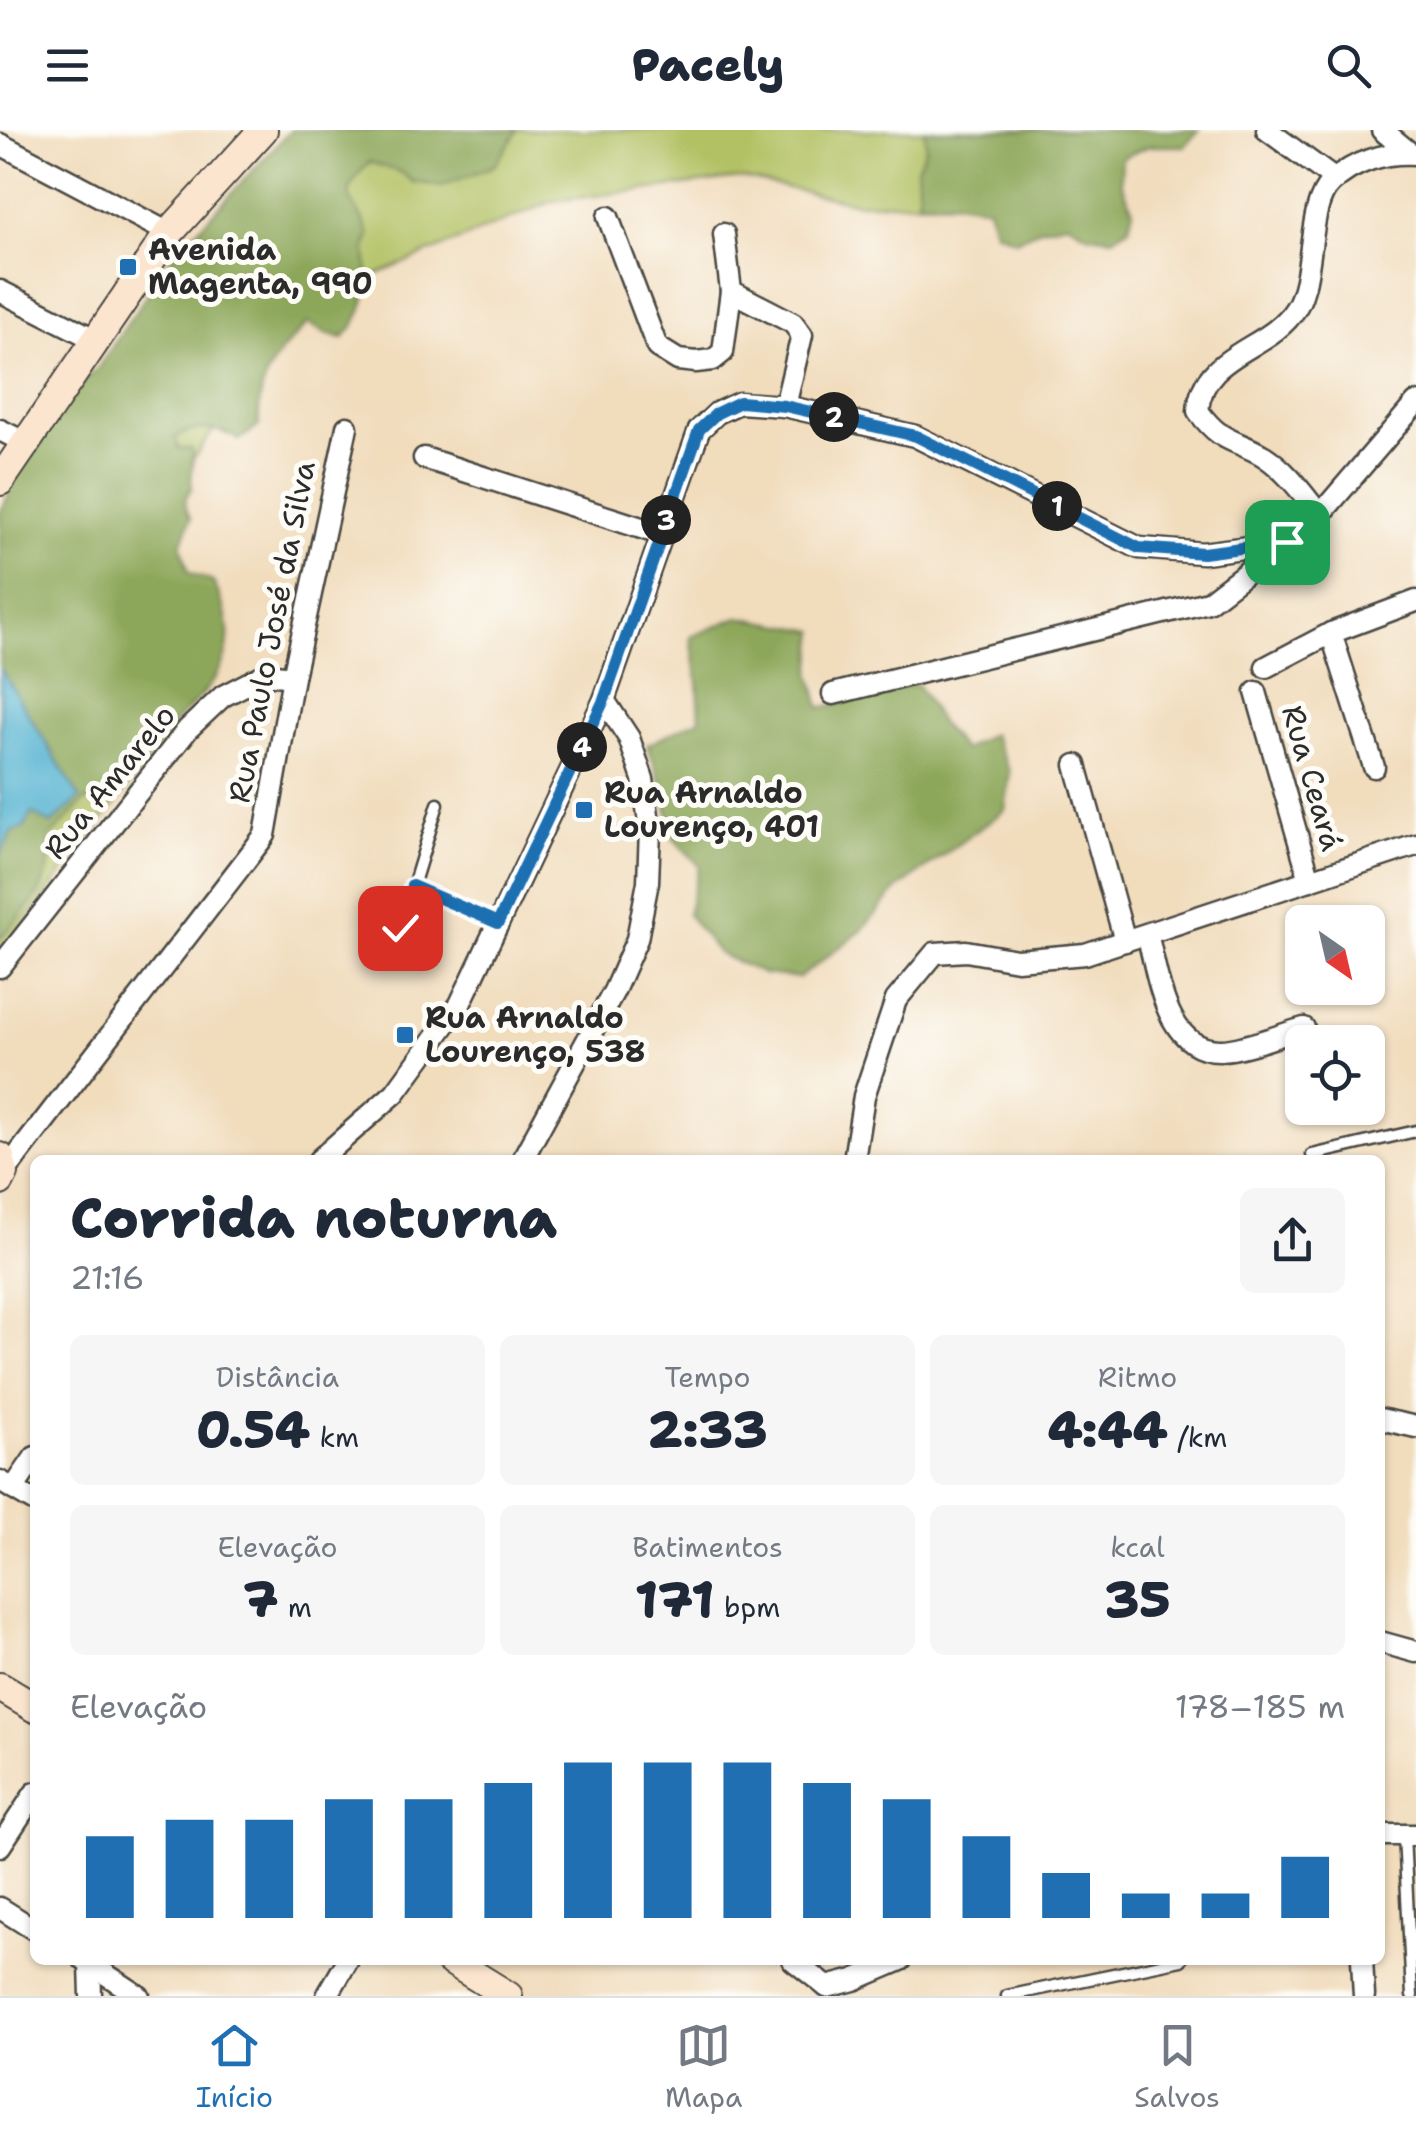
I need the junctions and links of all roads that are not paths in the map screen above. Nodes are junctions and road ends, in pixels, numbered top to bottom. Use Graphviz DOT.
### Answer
graph roads {
  1 [pos="1268,130"];
  2 [pos="1382,130"];
  3 [pos="257,132"];
  4 [pos="0,144"];
  5 [pos="1413,154"];
  6 [pos="1334,179"];
  7 [pos="608,217"];
  8 [pos="169,233"];
  9 [pos="724,234"];
  10 [pos="0,291"];
  11 [pos="731,291"];
  12 [pos="98,341"];
  13 [pos="1416,403"];
  14 [pos="785,406"];
  15 [pos="347,426"];
  16 [pos="0,430"];
  17 [pos="26,443"];
  18 [pos="424,458"];
  19 [pos="0,481"];
  20 [pos="1320,515"];
  21 [pos="660,534"];
  22 [pos="1287,542"];
  23 [pos="1416,601"];
  24 [pos="1331,633"];
  25 [pos="1266,667"];
  26 [pos="294,676"];
  27 [pos="1256,692"];
  28 [pos="833,694"];
  29 [pos="604,700"];
  30 [pos="1076,765"];
  31 [pos="1374,768"];
  32 [pos="438,804"];
  33 [pos="1416,845"];
  34 [pos="1310,880"];
  35 [pos="412,886"];
  36 [pos="498,923"];
  37 [pos="400,928"];
  38 [pos="1147,934"];
  39 [pos="1125,941"];
  40 [pos="0,968"];
  41 [pos="1285,1033"];
  42 [pos="1416,1131"];
  43 [pos="1312,1154"];
  44 [pos="325,1155"];
  45 [pos="525,1155"];
  46 [pos="855,1155"];
  47 [pos="2,1170"];
  48 [pos="1385,1420"];
  49 [pos="1416,1427"];
  50 [pos="30,1462"];
  51 [pos="7,1485"];
  52 [pos="30,1499"];
  53 [pos="1385,1643"];
  54 [pos="1416,1652"];
  55 [pos="0,1687"];
  56 [pos="30,1705"];
  57 [pos="30,1801"];
  58 [pos="1385,1834"];
  59 [pos="1410,1835"];
  60 [pos="0,1846"];
  61 [pos="0,1908"];
  62 [pos="30,1927"];
  63 [pos="87,1965"];
  64 [pos="92,1965"];
  65 [pos="345,1965"];
  66 [pos="458,1965"];
  67 [pos="799,1965"];
  68 [pos="849,1965"];
  69 [pos="889,1965"];
  70 [pos="1157,1965"];
  71 [pos="1362,1965"];
  72 [pos="824,1991"];
  73 [pos="91,1996"];
  74 [pos="139,1996"];
  75 [pos="327,1996"];
  76 [pos="508,1996"];
  77 [pos="1007,1996"];
  78 [pos="1364,1996"];
  79 [pos="1412,1996"];
  1 -- 6 [label="street"];
  2 -- 5 [label="street"];
  3 -- 8 [label="street"];
  4 -- 8 [label="street"];
  5 -- 6 [label="street"];
  6 -- 20 [label="street"];
  7 -- 11 [label="street"];
  8 -- 12 [label="street"];
  9 -- 11 [label="street"];
  10 -- 12 [label="street"];
  11 -- 14 [label="street"];
  12 -- 17 [label="street"];
  13 -- 20 [label="street"];
  14 -- 21 [label="street"];
  14 -- 22 [label="street"];
  15 -- 26 [label="street, Rua Paulo José da Silva"];
  16 -- 17 [label="street"];
  17 -- 19 [label="street"];
  18 -- 21 [label="street"];
  20 -- 22 [label="street"];
  21 -- 29 [label="street"];
  22 -- 28 [label="street"];
  23 -- 24 [label="street"];
  24 -- 25 [label="street"];
  24 -- 31 [label="street"];
  26 -- 40 [label="street, Rua Amarelo"];
  26 -- 47 [label="street, Rua Paulo José da Silva"];
  27 -- 34 [label="street, Rua Ceará"];
  29 -- 36 [label="street"];
  29 -- 45 [label="street"];
  30 -- 39 [label="street"];
  32 -- 35 [label="lane"];
  33 -- 34 [label="street"];
  34 -- 38 [label="street"];
  35 -- 36 [label="lane"];
  35 -- 37 [label="lane"];
  36 -- 44 [label="street"];
  38 -- 39 [label="street"];
  38 -- 41 [label="street"];
  39 -- 46 [label="street"];
  42 -- 43 [label="lane"];
  48 -- 49 [label="street"];
  50 -- 51 [label="street"];
  51 -- 52 [label="street"];
  53 -- 54 [label="street"];
  55 -- 56 [label="street"];
  57 -- 60 [label="street"];
  58 -- 59 [label="street"];
  59 -- 79 [label="lane"];
  61 -- 62 [label="street"];
  63 -- 73 [label="street"];
  64 -- 74 [label="street"];
  65 -- 75 [label="street"];
  66 -- 76 [label="street"];
  67 -- 72 [label="street"];
  68 -- 72 [label="street"];
  69 -- 72 [label="street"];
  70 -- 77 [label="lane"];
  71 -- 78 [label="street"];
}
